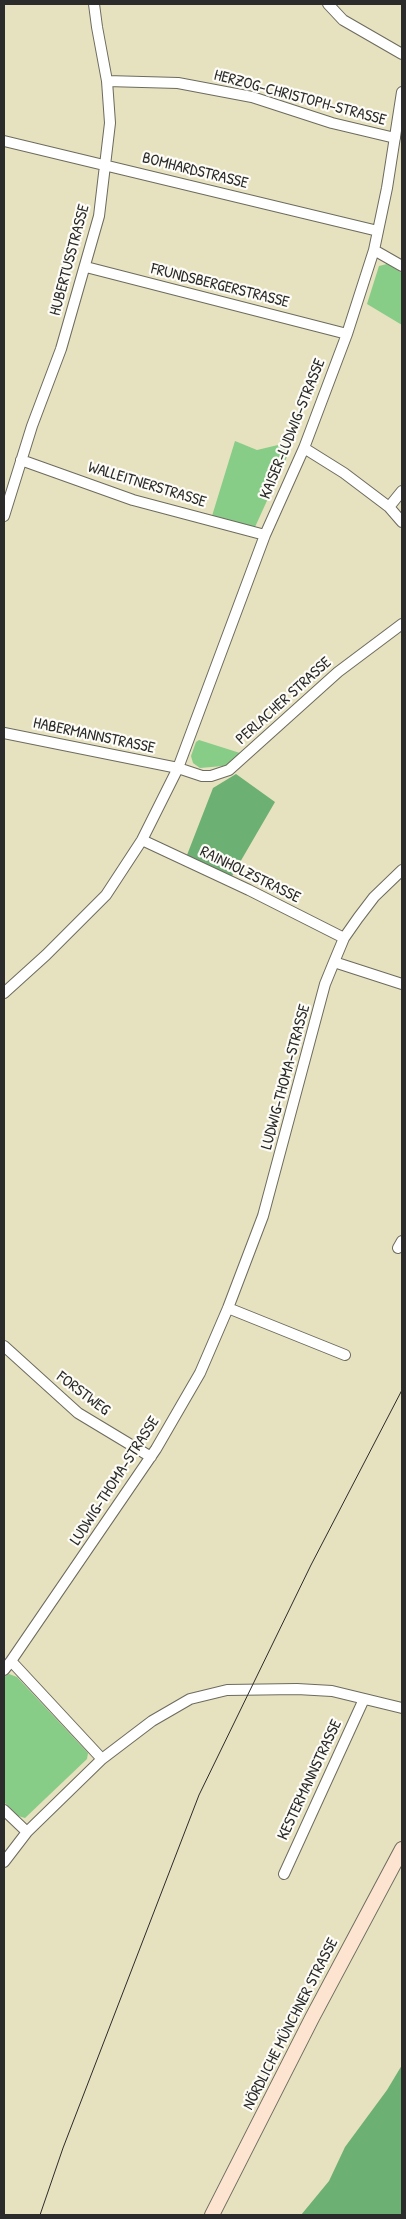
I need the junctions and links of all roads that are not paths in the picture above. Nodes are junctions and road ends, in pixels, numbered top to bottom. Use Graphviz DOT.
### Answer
graph roads {
  1 [pos="94,4"];
  2 [pos="328,4"];
  3 [pos="402,54"];
  4 [pos="107,81"];
  5 [pos="402,92"];
  6 [pos="395,138"];
  7 [pos="4,141"];
  8 [pos="106,165"];
  9 [pos="378,231"];
  10 [pos="374,250"];
  11 [pos="402,266"];
  12 [pos="86,268"];
  13 [pos="347,334"];
  14 [pos="304,448"];
  15 [pos="21,460"];
  16 [pos="402,491"];
  17 [pos="389,507"];
  18 [pos="4,516"];
  19 [pos="402,522"];
  20 [pos="265,535"];
  21 [pos="402,624"];
  22 [pos="4,733"];
  23 [pos="178,768"];
  24 [pos="142,840"];
  25 [pos="402,870"];
  26 [pos="344,938"];
  27 [pos="334,962"];
  28 [pos="402,984"];
  29 [pos="4,993"];
  30 [pos="228,1308"];
  31 [pos="4,1346"];
  32 [pos="344,1355"];
  33 [pos="150,1457"];
  34 [pos="11,1661"];
  35 [pos="4,1670"];
  36 [pos="364,1699"];
  37 [pos="402,1708"];
  38 [pos="102,1759"];
  39 [pos="4,1810"];
  40 [pos="27,1832"];
  41 [pos="402,1849"];
  42 [pos="4,1862"];
  43 [pos="284,1874"];
  44 [pos="212,2215"];
  1 -- 4 [label="street, HUBERTUSSTRASSE"];
  2 -- 3 [label="street"];
  4 -- 6 [label="street, HERZOG-CHRISTOPH-STRASSE"];
  4 -- 8 [label="street, HUBERTUSSTRASSE"];
  5 -- 6 [label="street, KAISER-LUDWIG-STRASSE"];
  6 -- 9 [label="street, KAISER-LUDWIG-STRASSE"];
  7 -- 8 [label="street, BOMHARDSTRASSE"];
  8 -- 9 [label="street, BOMHARDSTRASSE"];
  8 -- 12 [label="street, HUBERTUSSTRASSE"];
  9 -- 10 [label="street, KAISER-LUDWIG-STRASSE"];
  10 -- 11 [label="street"];
  10 -- 13 [label="street, KAISER-LUDWIG-STRASSE"];
  12 -- 13 [label="street, FRUNDSBERGERSTRASSE"];
  12 -- 15 [label="street, HUBERTUSSTRASSE"];
  13 -- 14 [label="street, KAISER-LUDWIG-STRASSE"];
  14 -- 17 [label="street"];
  14 -- 20 [label="street, KAISER-LUDWIG-STRASSE"];
  15 -- 18 [label="street, HUBERTUSSTRASSE"];
  15 -- 20 [label="street, WALLEITNERSTRASSE"];
  16 -- 17 [label="street"];
  17 -- 19 [label="street"];
  20 -- 23 [label="street, KAISER-LUDWIG-STRASSE"];
  21 -- 23 [label="street, PERLACHER STRASSE"];
  22 -- 23 [label="street, HABERMANNSTRASSE"];
  23 -- 24 [label="street, KAISER-LUDWIG-STRASSE"];
  24 -- 26 [label="street, RAINHOLZSTRASSE"];
  24 -- 29 [label="street, KAISER-LUDWIG-STRASSE"];
  25 -- 26 [label="street, LUDWIG-THOMA-STRASSE"];
  26 -- 27 [label="street, LUDWIG-THOMA-STRASSE"];
  27 -- 28 [label="street"];
  27 -- 30 [label="street, LUDWIG-THOMA-STRASSE"];
  30 -- 32 [label="street"];
  30 -- 33 [label="street, LUDWIG-THOMA-STRASSE"];
  31 -- 33 [label="street, FORSTWEG"];
  33 -- 34 [label="street, LUDWIG-THOMA-STRASSE"];
  34 -- 35 [label="street, LUDWIG-THOMA-STRASSE"];
  34 -- 38 [label="street"];
  36 -- 37 [label="street"];
  36 -- 38 [label="street"];
  36 -- 43 [label="street, KESTERMANNSTRASSE"];
  38 -- 40 [label="street"];
  39 -- 40 [label="street"];
  40 -- 42 [label="street"];
  41 -- 44 [label="main road, NÖRDLICHE MÜNCHNER STRASSE"];
}
